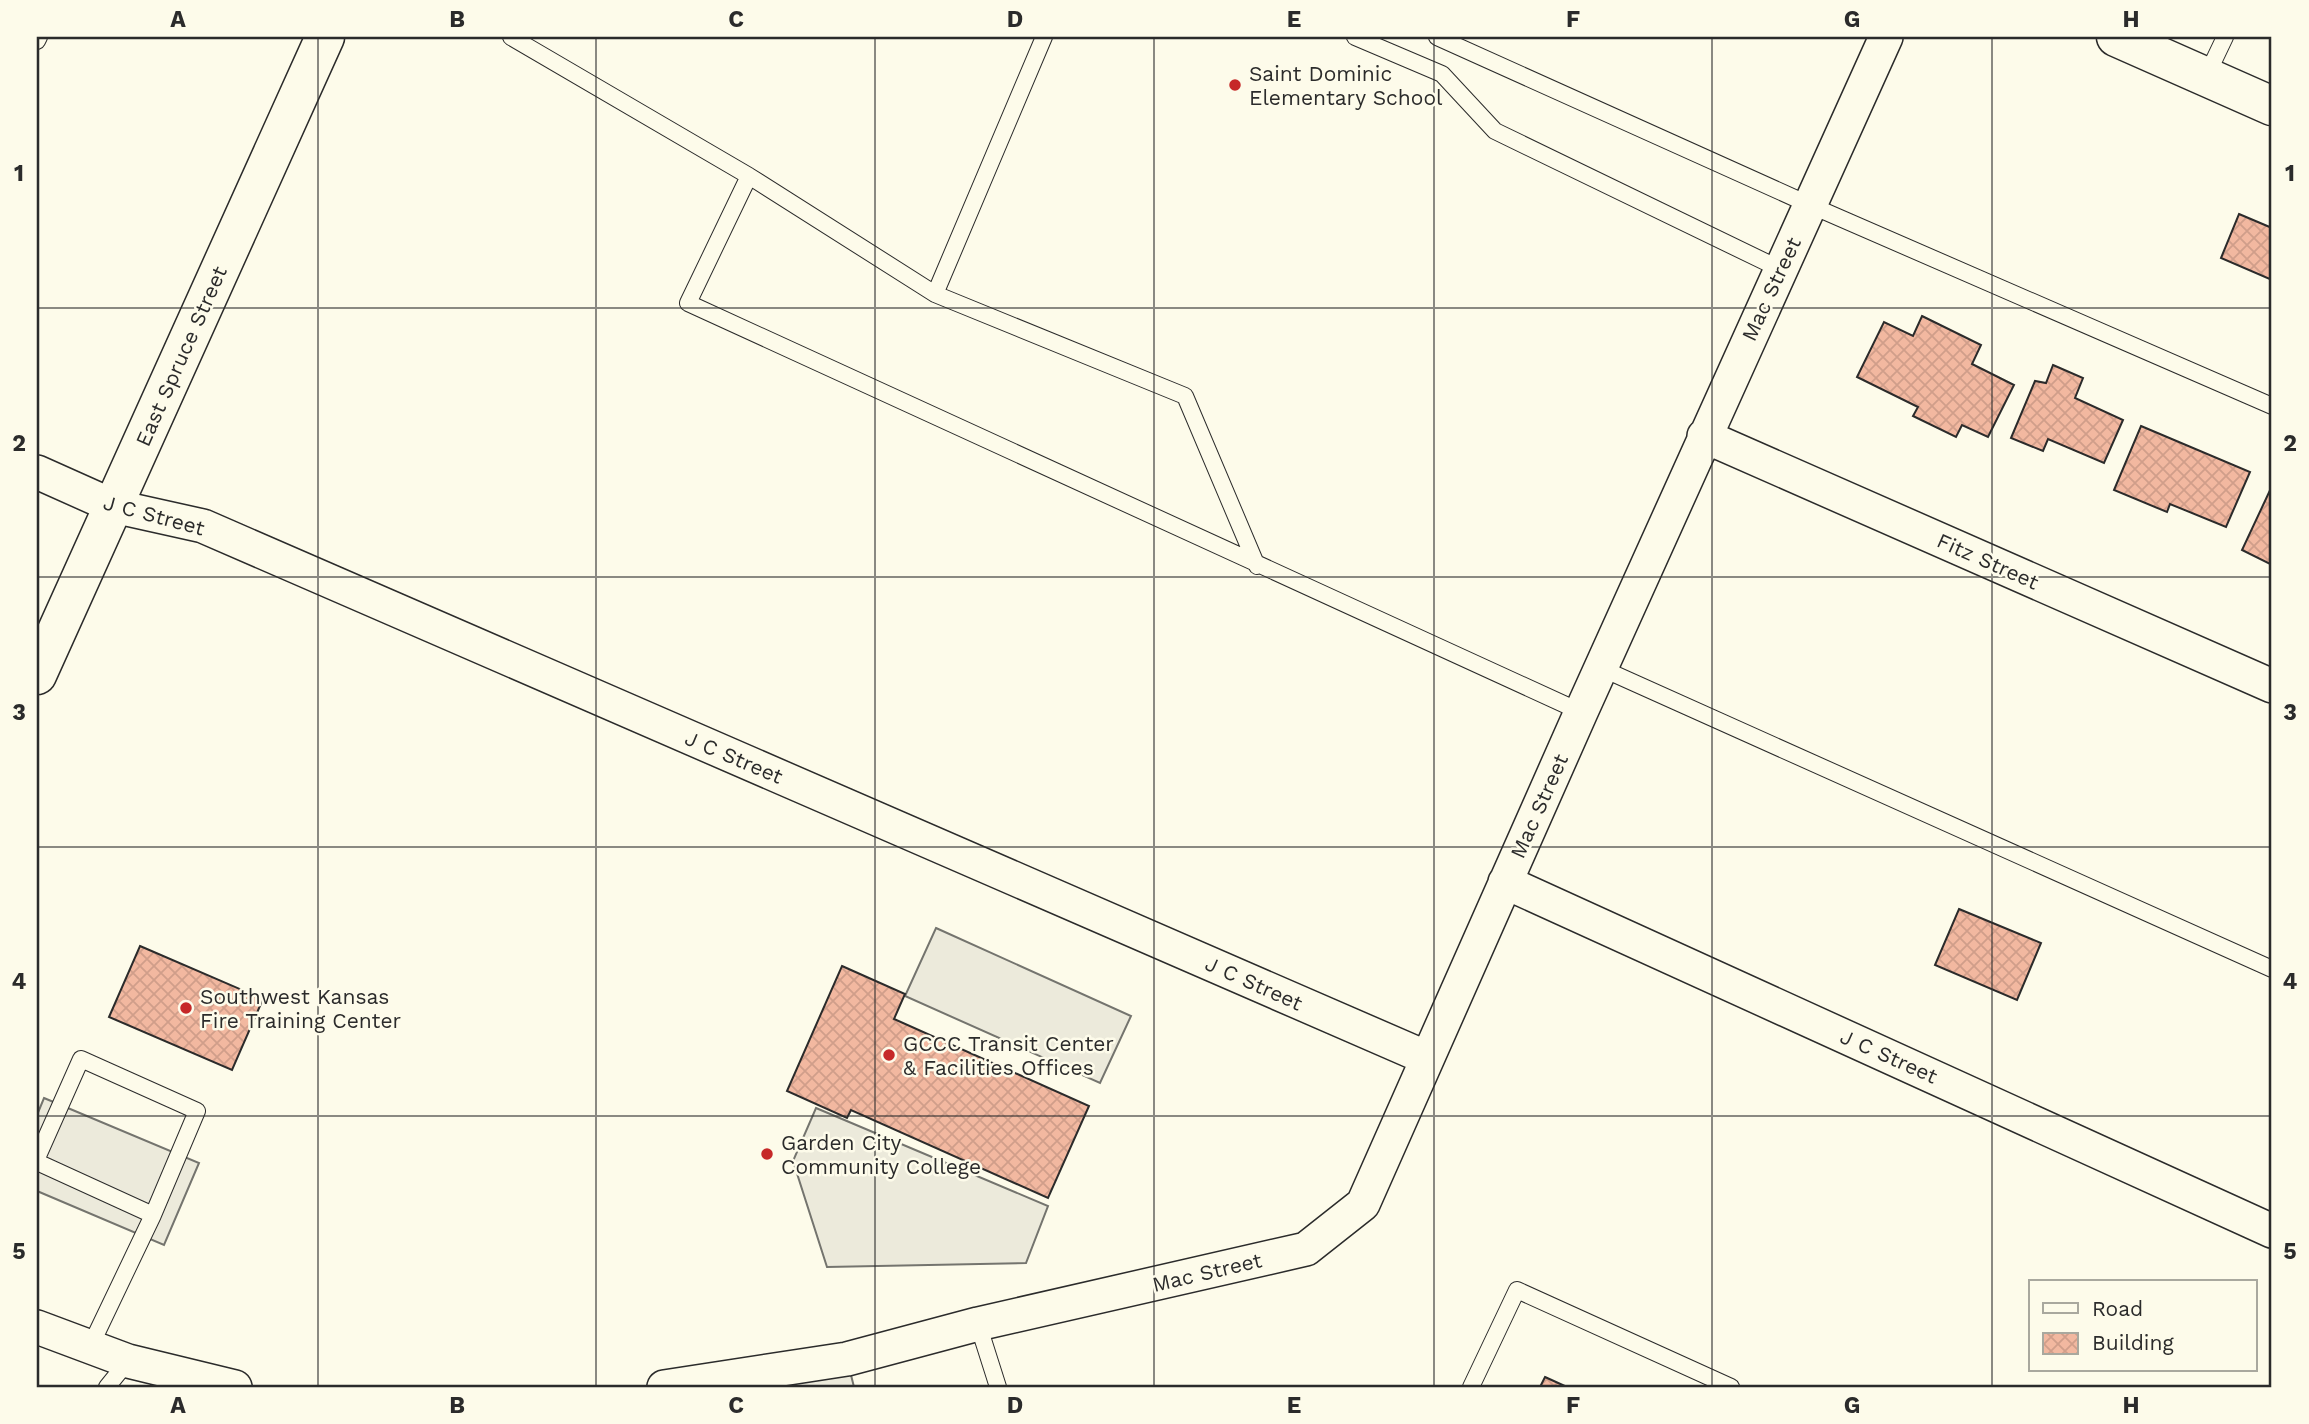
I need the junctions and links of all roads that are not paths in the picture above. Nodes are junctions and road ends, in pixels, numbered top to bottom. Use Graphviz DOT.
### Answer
graph roads {
  1 [pos="325,37"];
  2 [pos="511,37"];
  3 [pos="1044,37"];
  4 [pos="1355,37"];
  5 [pos="1437,37"];
  6 [pos="1886,37"];
  7 [pos="2116,37"];
  8 [pos="2225,37"];
  9 [pos="2206,77"];
  10 [pos="2272,106"];
  11 [pos="749,176"];
  12 [pos="1810,205"];
  13 [pos="1780,269"];
  14 [pos="935,293"];
  15 [pos="2272,406"];
  16 [pos="1704,436"];
  17 [pos="37,472"];
  18 [pos="113,506"];
  19 [pos="1257,566"];
  20 [pos="1601,668"];
  21 [pos="37,675"];
  22 [pos="2272,686"];
  23 [pos="1581,712"];
  24 [pos="1505,882"];
  25 [pos="2272,969"];
  26 [pos="1427,1059"];
  27 [pos="37,1160"];
  28 [pos="153,1215"];
  29 [pos="2272,1231"];
  30 [pos="978,1324"];
  31 [pos="37,1327"];
  32 [pos="90,1347"];
  33 [pos="128,1361"];
  34 [pos="798,1377"];
  35 [pos="678,1386"];
  36 [pos="107,1387"];
  37 [pos="235,1387"];
  38 [pos="998,1387"];
  39 [pos="1471,1387"];
  40 [pos="1731,1387"];
  1 -- 18 [label="street, East Spruce Street"];
  2 -- 11 [label="lane"];
  3 -- 14 [label="lane"];
  4 -- 13 [label="lane"];
  5 -- 12 [label="lane"];
  6 -- 12 [label="street, Mac Street"];
  7 -- 9 [label="street"];
  8 -- 9 [label="lane"];
  9 -- 10 [label="street"];
  11 -- 14 [label="lane"];
  11 -- 19 [label="lane"];
  12 -- 13 [label="street, Mac Street"];
  12 -- 15 [label="lane"];
  13 -- 16 [label="street, Mac Street"];
  14 -- 19 [label="lane"];
  16 -- 20 [label="street, Mac Street"];
  16 -- 22 [label="street, Fitz Street"];
  17 -- 18 [label="street, J C Street"];
  18 -- 21 [label="street, East Spruce Street"];
  18 -- 26 [label="street, J C Street"];
  19 -- 23 [label="lane"];
  20 -- 23 [label="street, Mac Street"];
  20 -- 25 [label="lane"];
  23 -- 24 [label="street, Mac Street"];
  24 -- 26 [label="street, Mac Street"];
  24 -- 29 [label="street, J C Street"];
  26 -- 30 [label="street, Mac Street"];
  27 -- 28 [label="lane"];
  27 -- 28 [label="lane"];
  28 -- 32 [label="lane"];
  30 -- 34 [label="street, Mac Street"];
  30 -- 38 [label="lane"];
  31 -- 32 [label="street"];
  32 -- 33 [label="street"];
  33 -- 36 [label="lane"];
  33 -- 37 [label="street"];
  34 -- 35 [label="street, Mac Street"];
  39 -- 40 [label="lane"];
}
